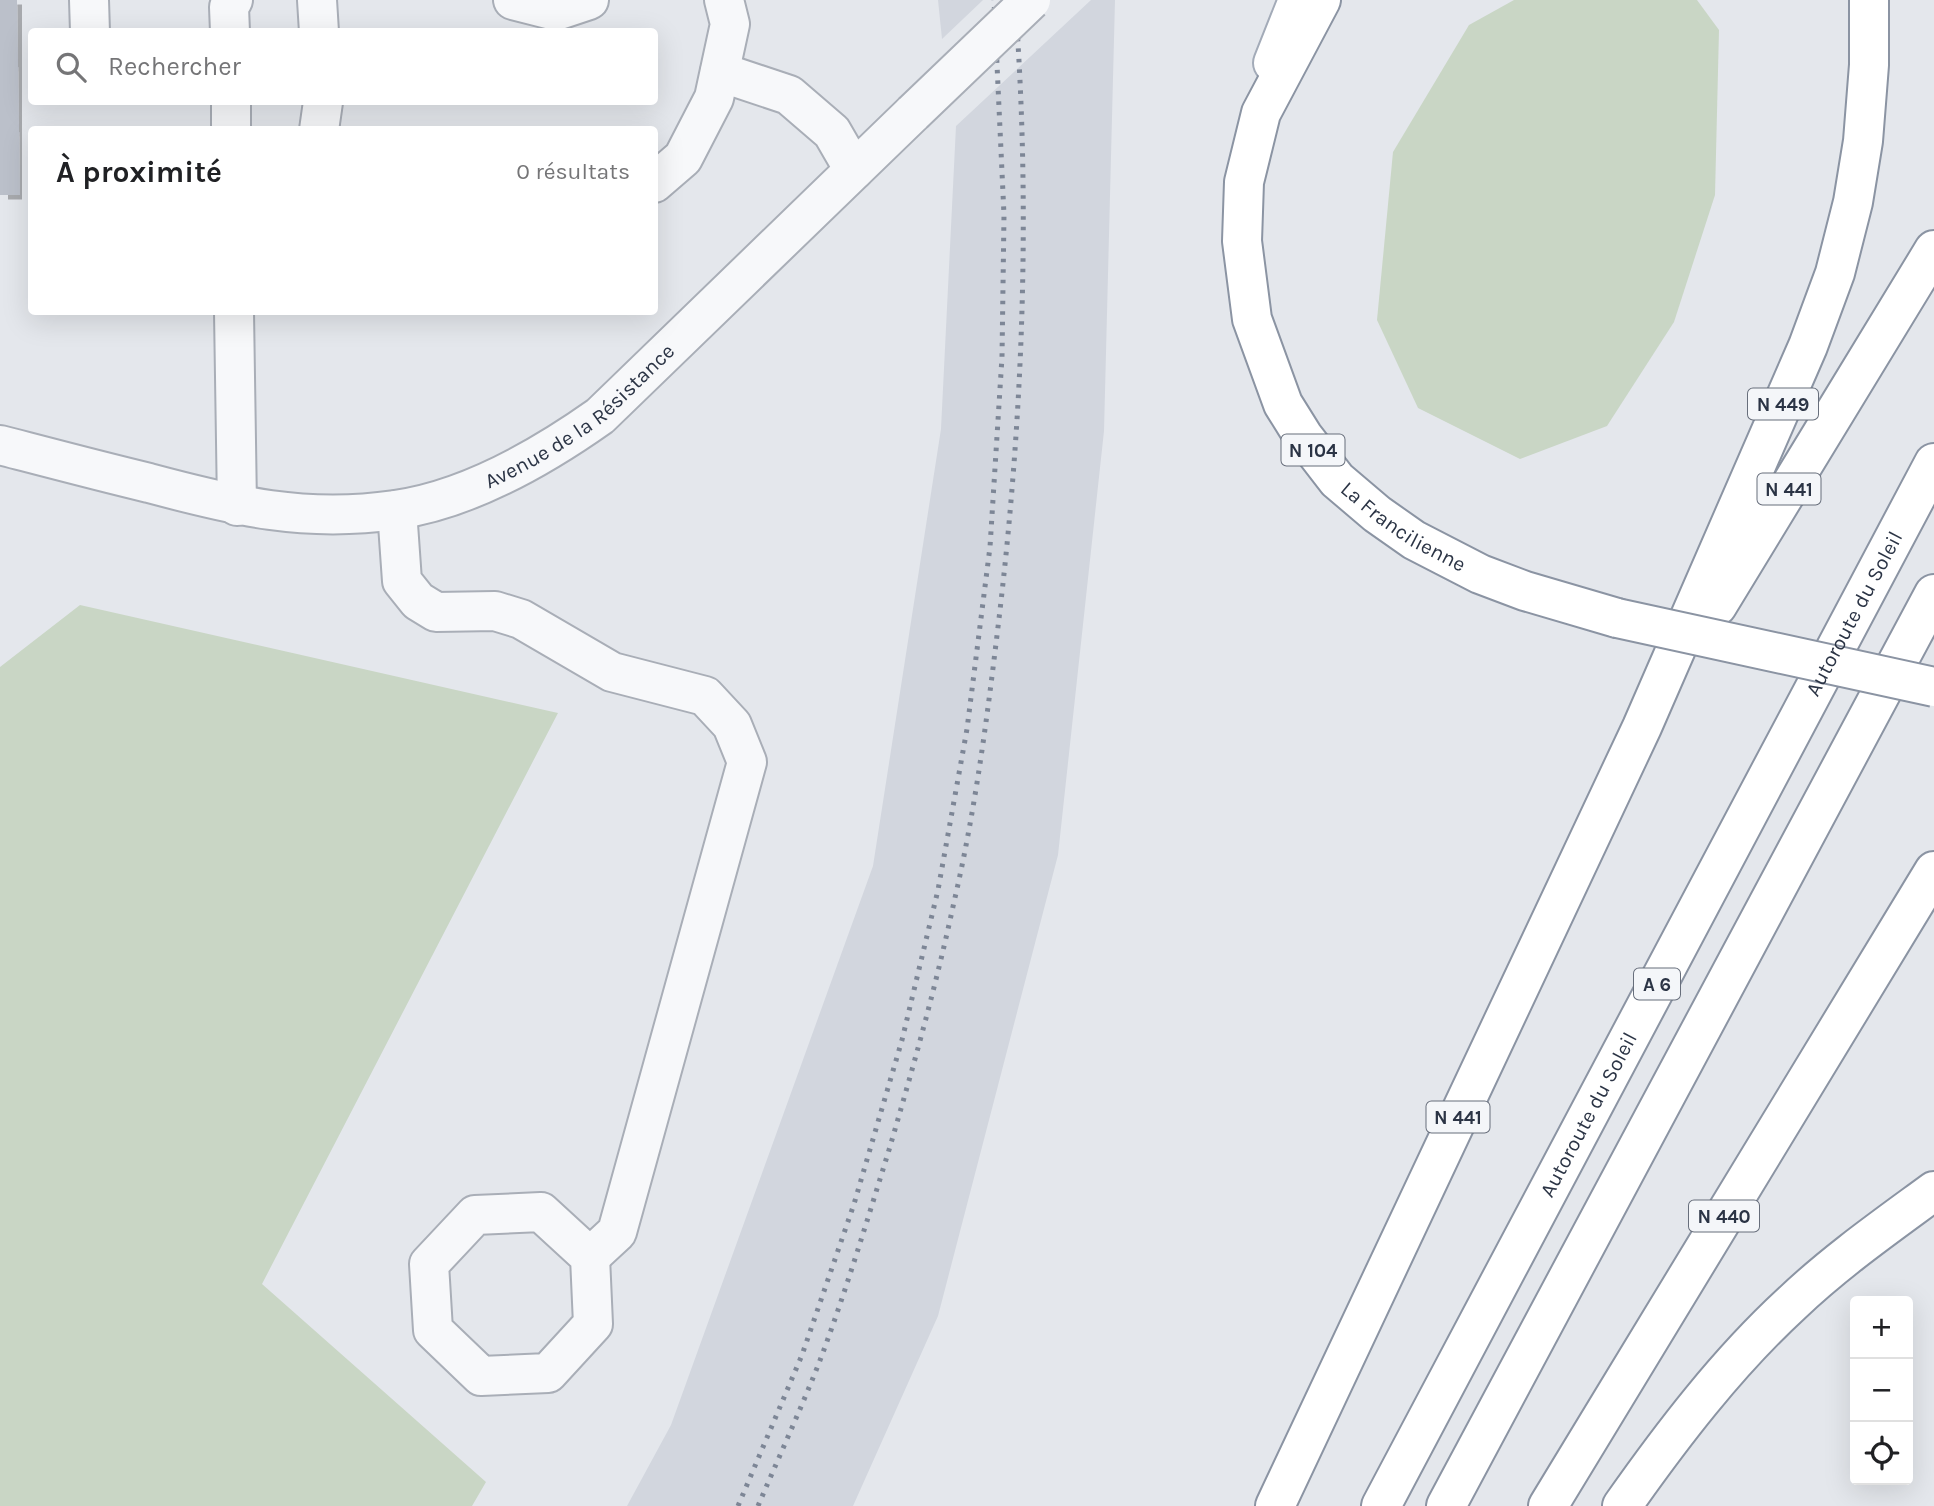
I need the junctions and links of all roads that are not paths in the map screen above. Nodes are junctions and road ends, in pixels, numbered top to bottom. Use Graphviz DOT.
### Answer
graph roads {
  1 [pos="89,0"];
  2 [pos="233,0"];
  3 [pos="317,0"];
  4 [pos="513,0"];
  5 [pos="589,0"];
  6 [pos="724,0"];
  7 [pos="1031,0"];
  8 [pos="1298,0"];
  9 [pos="1321,0"];
  10 [pos="1869,0"];
  11 [pos="90,28"];
  12 [pos="230,28"];
  13 [pos="318,28"];
  14 [pos="720,72"];
  15 [pos="231,105"];
  16 [pos="323,105"];
  17 [pos="1261,113"];
  18 [pos="231,126"];
  19 [pos="320,126"];
  20 [pos="668,153"];
  21 [pos="853,170"];
  22 [pos="658,174"];
  23 [pos="1934,250"];
  24 [pos="234,315"];
  25 [pos="0,445"];
  26 [pos="1934,463"];
  27 [pos="237,506"];
  28 [pos="397,510"];
  29 [pos="1934,594"];
  30 [pos="1934,687"];
  31 [pos="1642,727"];
  32 [pos="1934,871"];
  33 [pos="1934,1191"];
  34 [pos="590,1257"];
  35 [pos="1275,1506"];
  36 [pos="1381,1506"];
  37 [pos="1446,1506"];
  38 [pos="1548,1506"];
  39 [pos="1622,1506"];
  1 -- 11 [label="street"];
  2 -- 12 [label="street"];
  3 -- 13 [label="street"];
  4 -- 5 [label="street"];
  6 -- 14 [label="street"];
  7 -- 21 [label="street, Avenue de la Résistance, bridge"];
  8 -- 17 [label="main road"];
  9 -- 17 [label="main road, La Francilienne / N 104"];
  10 -- 31 [label="main road, N 449"];
  14 -- 20 [label="street"];
  14 -- 21 [label="street"];
  15 -- 18 [label="street"];
  16 -- 19 [label="street"];
  17 -- 30 [label="main road, La Francilienne / N 104, bridge"];
  20 -- 22 [label="street"];
  21 -- 28 [label="street, Avenue de la Résistance"];
  23 -- 31 [label="main road, N 441"];
  24 -- 27 [label="street"];
  25 -- 27 [label="street, Avenue de la Résistance"];
  26 -- 36 [label="main road, Autoroute du Soleil / A 6"];
  27 -- 28 [label="street, Avenue de la Résistance"];
  28 -- 34 [label="street"];
  29 -- 37 [label="main road"];
  31 -- 35 [label="main road, N 441"];
  32 -- 38 [label="main road, N 440"];
  33 -- 39 [label="main road"];
  34 -- 34 [label="street"];
}
